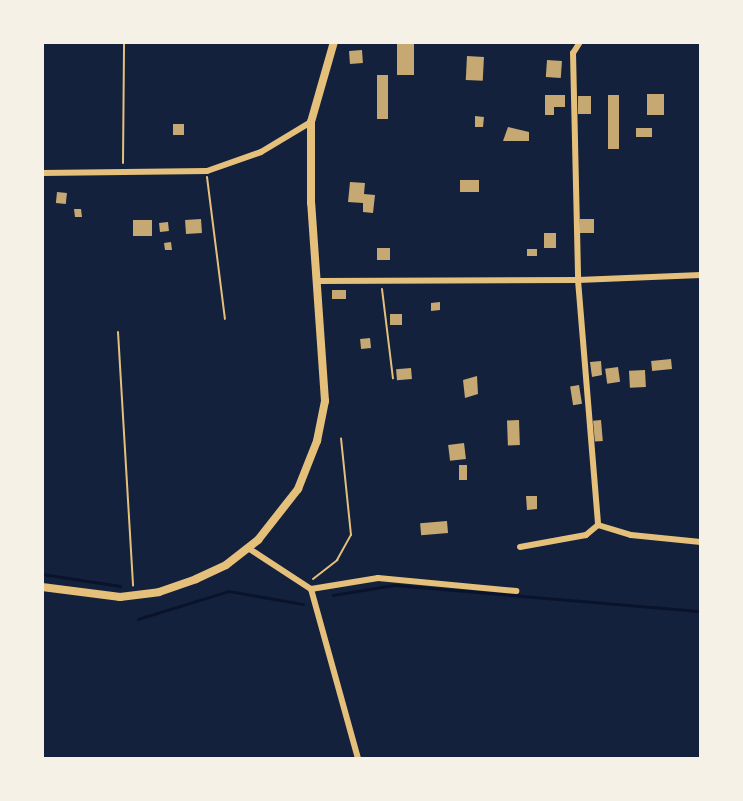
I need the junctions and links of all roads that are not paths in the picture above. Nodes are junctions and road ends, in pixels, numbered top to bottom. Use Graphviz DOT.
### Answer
graph roads {
  1 [pos="334,42"];
  2 [pos="580,42"];
  3 [pos="311,122"];
  4 [pos="42,173"];
  5 [pos="701,275"];
  6 [pos="578,280"];
  7 [pos="317,281"];
  8 [pos="598,525"];
  9 [pos="701,542"];
  10 [pos="520,547"];
  11 [pos="247,548"];
  12 [pos="42,587"];
  13 [pos="311,589"];
  14 [pos="516,591"];
  15 [pos="358,759"];
  1 -- 3 [label="main road"];
  2 -- 6 [label="street"];
  3 -- 4 [label="street"];
  3 -- 7 [label="main road"];
  5 -- 6 [label="street"];
  6 -- 7 [label="street"];
  6 -- 8 [label="street"];
  7 -- 11 [label="main road"];
  8 -- 9 [label="street"];
  8 -- 10 [label="street"];
  11 -- 12 [label="main road"];
  11 -- 13 [label="street"];
  13 -- 14 [label="street"];
  13 -- 15 [label="street"];
}
